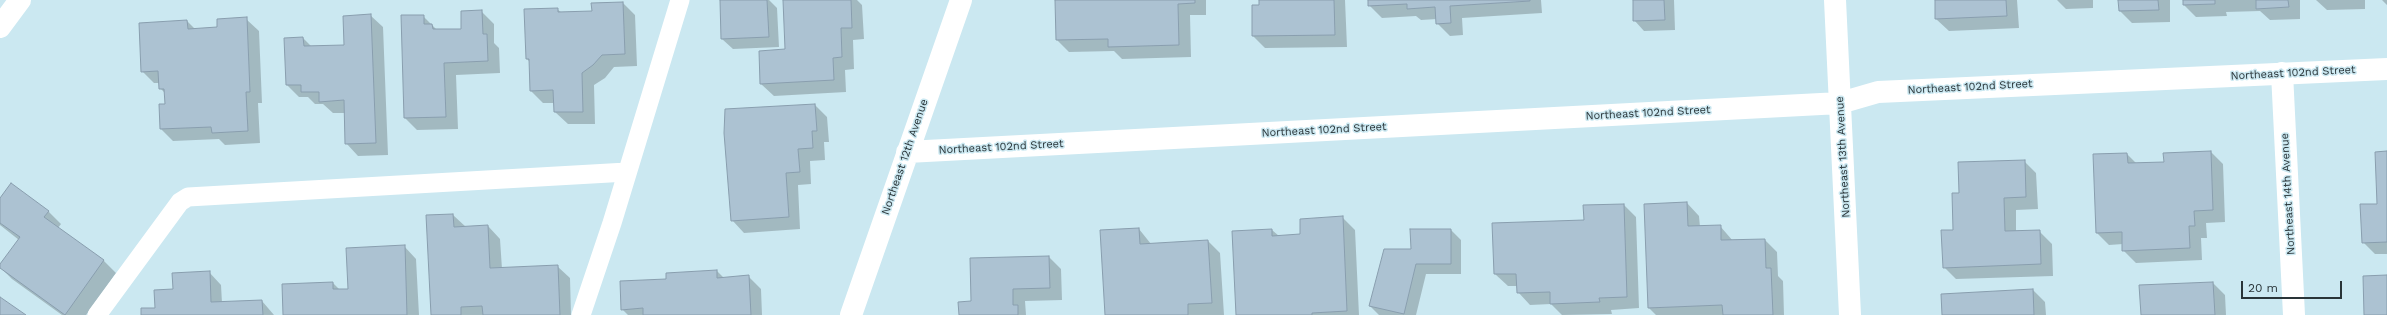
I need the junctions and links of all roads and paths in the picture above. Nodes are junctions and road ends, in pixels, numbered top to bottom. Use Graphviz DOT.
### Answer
graph roads {
  1 [pos="20,0"];
  2 [pos="680,0"];
  3 [pos="960,0"];
  4 [pos="1835,0"];
  5 [pos="0,27"];
  6 [pos="2387,68"];
  7 [pos="2282,73"];
  8 [pos="1840,103"];
  9 [pos="907,152"];
  10 [pos="627,172"];
  11 [pos="98,315"];
  12 [pos="581,315"];
  13 [pos="851,315"];
  14 [pos="1850,315"];
  15 [pos="2294,315"];
  1 -- 5 [label="street"];
  2 -- 10 [label="lane"];
  3 -- 9 [label="street, Northeast 12th Avenue"];
  4 -- 8 [label="street, Northeast 13th Avenue"];
  6 -- 7 [label="street, Northeast 102nd Street"];
  7 -- 8 [label="street, Northeast 102nd Street"];
  7 -- 15 [label="street, Northeast 14th Avenue"];
  8 -- 9 [label="street, Northeast 102nd Street"];
  8 -- 14 [label="street, Northeast 13th Avenue"];
  9 -- 13 [label="street, Northeast 12th Avenue"];
  10 -- 11 [label="lane"];
  10 -- 12 [label="lane"];
}
